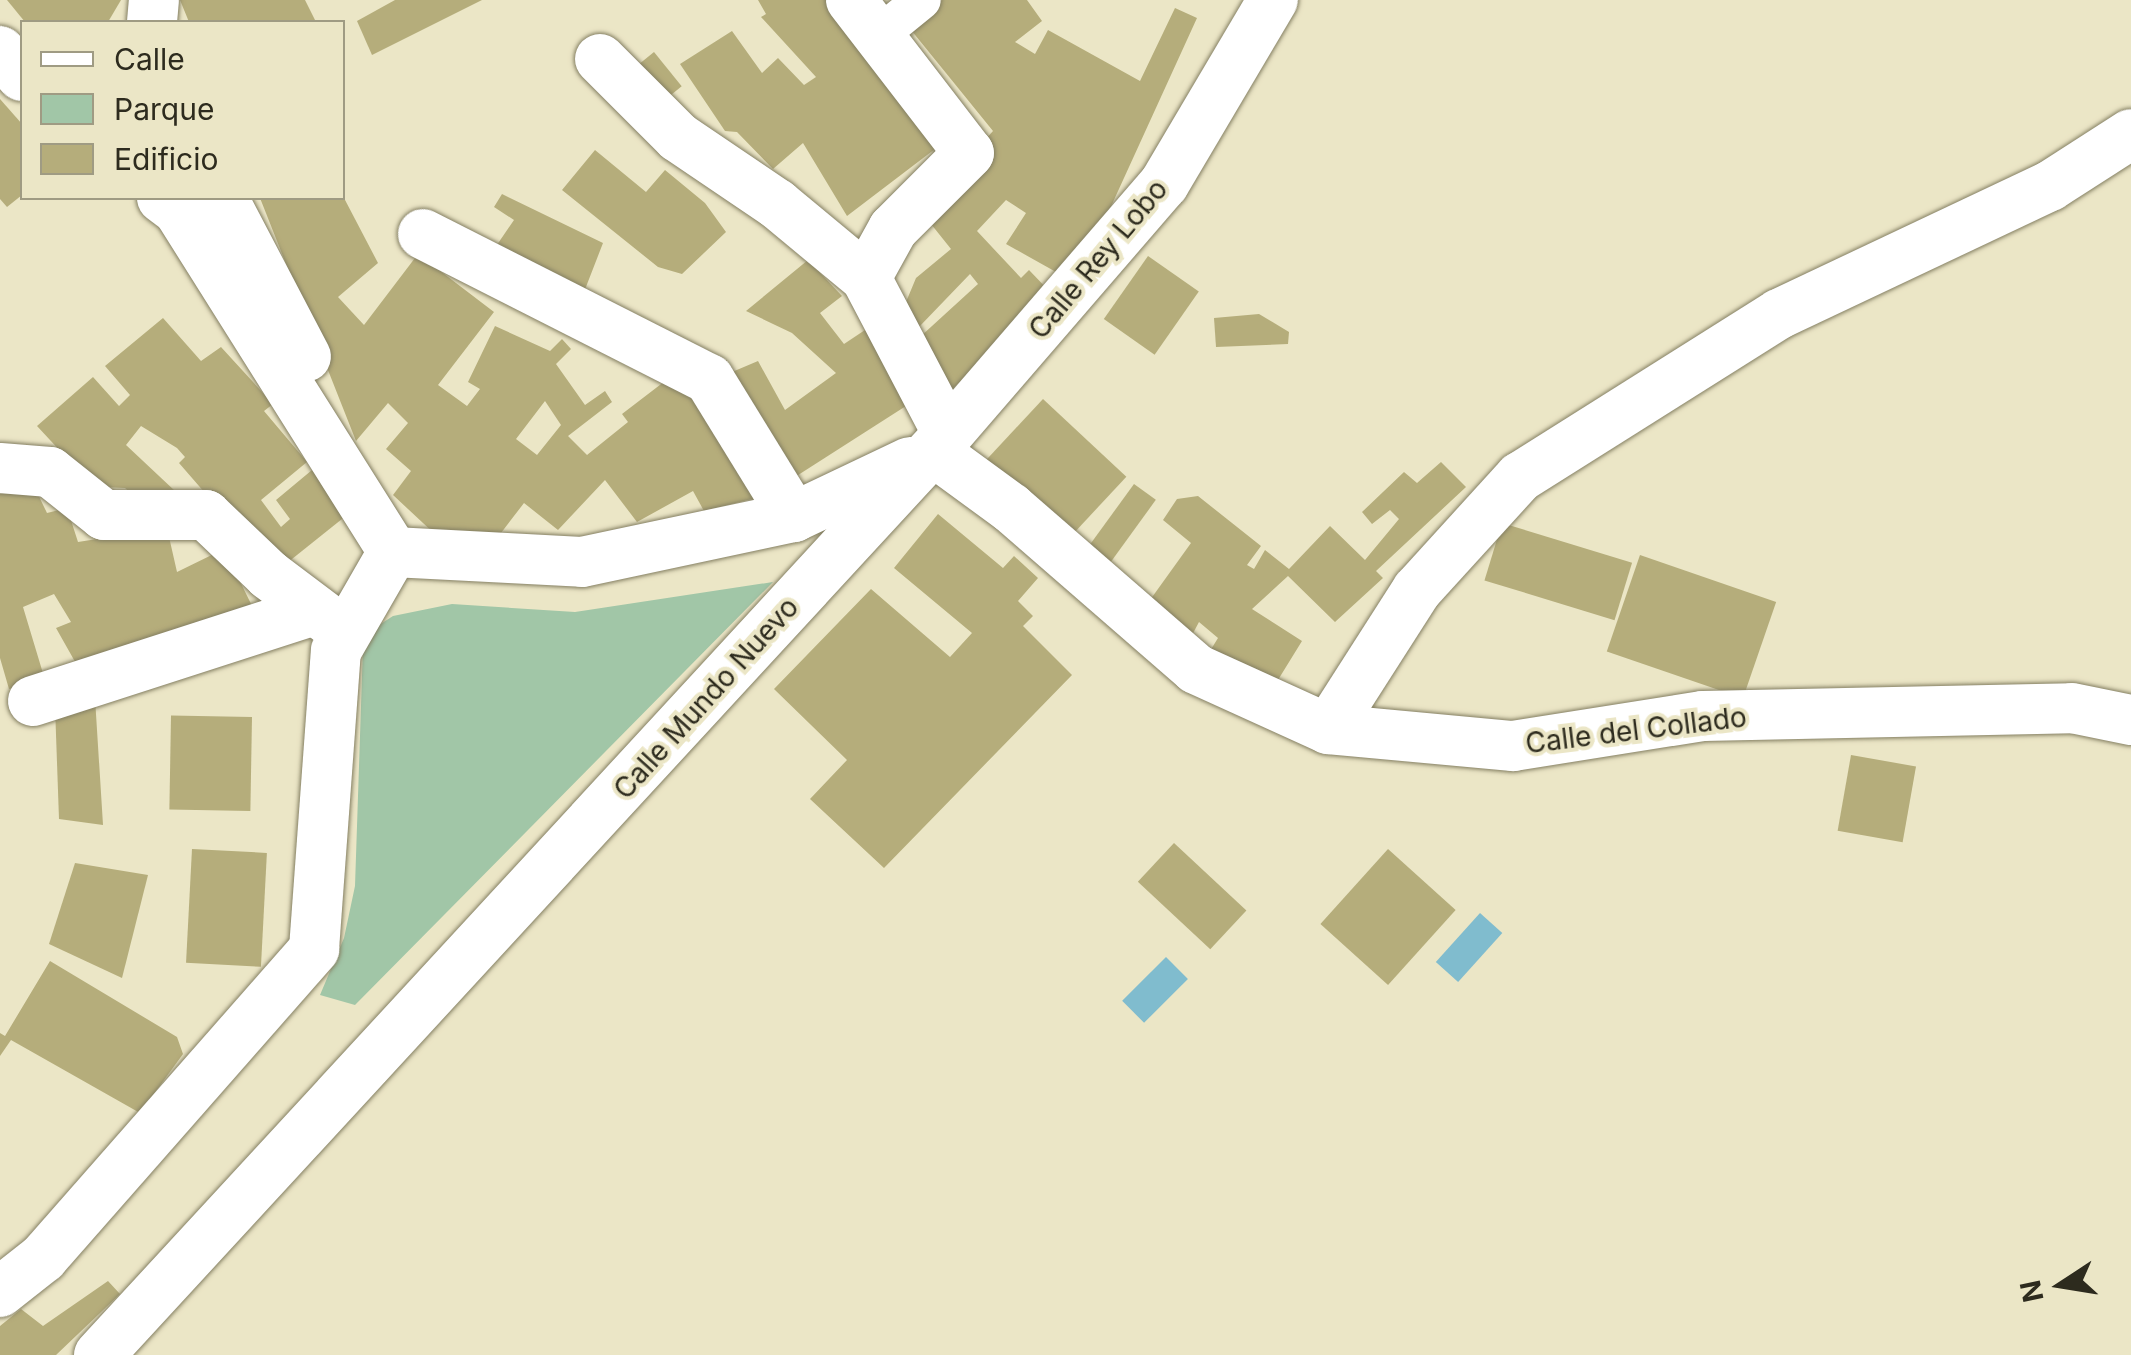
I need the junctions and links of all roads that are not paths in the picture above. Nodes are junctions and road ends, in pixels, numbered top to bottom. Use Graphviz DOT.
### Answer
graph roads {
  1 [pos="922,0"];
  2 [pos="1272,0"];
  3 [pos="865,17"];
  4 [pos="0,51"];
  5 [pos="600,59"];
  6 [pos="20,74"];
  7 [pos="2131,134"];
  8 [pos="165,200"];
  9 [pos="224,200"];
  10 [pos="423,234"];
  11 [pos="866,278"];
  12 [pos="940,442"];
  13 [pos="330,451"];
  14 [pos="0,468"];
  15 [pos="794,517"];
  16 [pos="393,552"];
  17 [pos="331,621"];
  18 [pos="33,701"];
  19 [pos="2131,720"];
  20 [pos="1328,729"];
  21 [pos="0,1292"];
  22 [pos="98,1355"];
  1 -- 3 [label="street"];
  2 -- 12 [label="street, Calle Rey Lobo"];
  3 -- 11 [label="street"];
  4 -- 6 [label="street"];
  5 -- 11 [label="street"];
  7 -- 20 [label="street"];
  8 -- 13 [label="street"];
  9 -- 13 [label="street"];
  10 -- 15 [label="street"];
  11 -- 12 [label="street"];
  12 -- 15 [label="street"];
  12 -- 20 [label="street, Calle del Collado"];
  12 -- 22 [label="street, Calle Mundo Nuevo"];
  13 -- 16 [label="street"];
  14 -- 17 [label="street"];
  15 -- 16 [label="street"];
  16 -- 17 [label="street"];
  17 -- 18 [label="street"];
  17 -- 21 [label="street"];
  19 -- 20 [label="street, Calle del Collado"];
}
